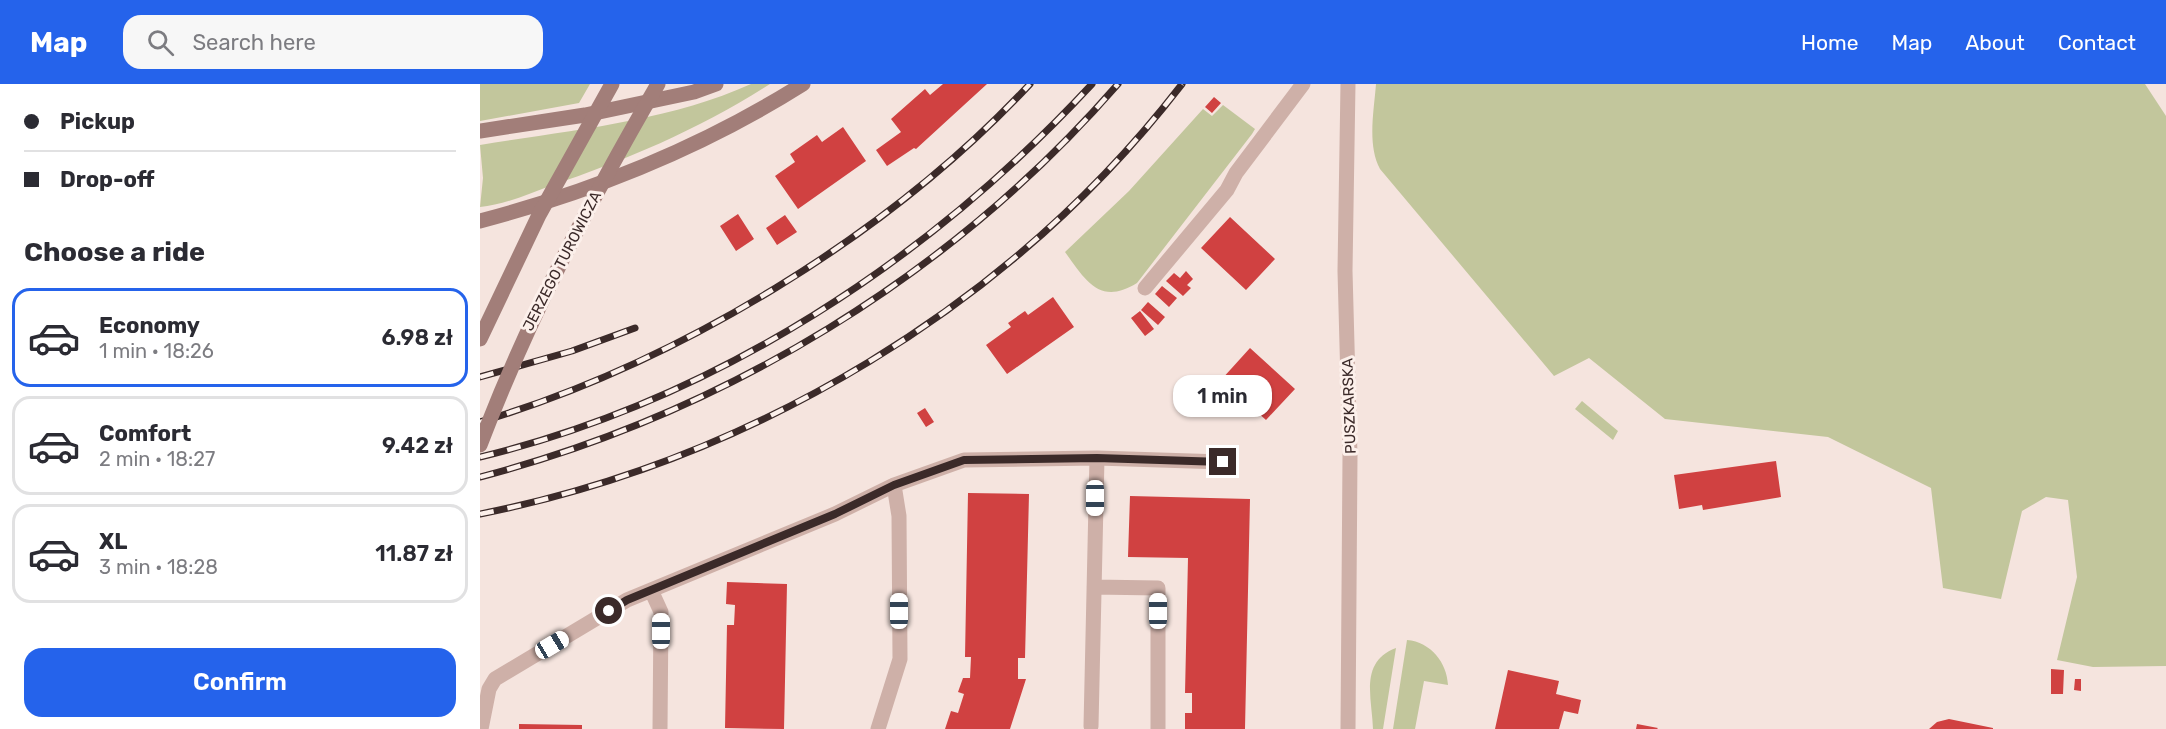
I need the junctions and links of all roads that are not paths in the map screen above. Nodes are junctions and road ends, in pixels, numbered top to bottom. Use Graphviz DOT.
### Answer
graph roads {
  1 [pos="612,84"];
  2 [pos="658,84"];
  3 [pos="716,84"];
  4 [pos="804,84"];
  5 [pos="1303,84"];
  6 [pos="1348,84"];
  7 [pos="480,131"];
  8 [pos="480,221"];
  9 [pos="1145,288"];
  10 [pos="480,339"];
  11 [pos="480,445"];
  12 [pos="1097,458"];
  13 [pos="1223,462"];
  14 [pos="894,485"];
  15 [pos="1094,587"];
  16 [pos="651,590"];
  17 [pos="1091,726"];
  18 [pos="481,729"];
  19 [pos="660,729"];
  20 [pos="878,729"];
  21 [pos="1158,729"];
  22 [pos="1348,729"];
  1 -- 10 [label="main road, bridge"];
  2 -- 11 [label="main road, JERZEGO TUROWICZA, bridge"];
  3 -- 7 [label="main road"];
  4 -- 8 [label="main road"];
  5 -- 9 [label="street"];
  6 -- 22 [label="street, PUSZKARSKA"];
  12 -- 13 [label="street"];
  12 -- 14 [label="street"];
  12 -- 15 [label="street"];
  14 -- 16 [label="street"];
  14 -- 20 [label="street"];
  15 -- 17 [label="street"];
  15 -- 21 [label="street"];
  16 -- 18 [label="street"];
  16 -- 19 [label="street"];
}
